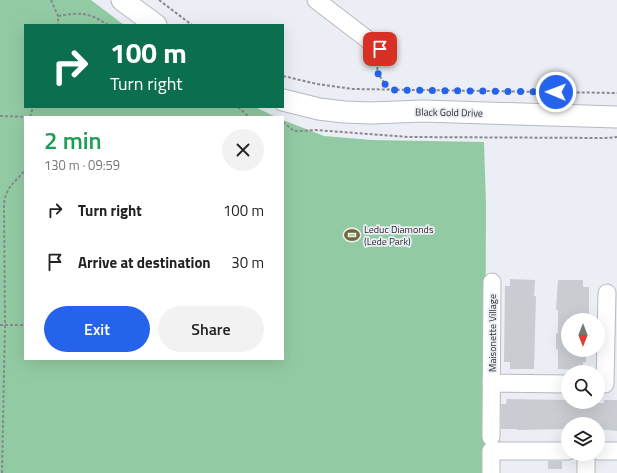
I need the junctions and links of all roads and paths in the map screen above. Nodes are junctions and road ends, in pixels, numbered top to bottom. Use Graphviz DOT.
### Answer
graph roads {
  1 [pos="51,0"];
  2 [pos="122,0"];
  3 [pos="158,0"];
  4 [pos="316,0"];
  5 [pos="58,16"];
  6 [pos="58,24"];
  7 [pos="106,24"];
  8 [pos="155,24"];
  9 [pos="191,24"];
  10 [pos="380,49"];
  11 [pos="284,76"];
  12 [pos="389,90"];
  13 [pos="617,93"];
  14 [pos="284,100"];
  15 [pos="239,108"];
  16 [pos="0,116"];
  17 [pos="248,116"];
  18 [pos="24,117"];
  19 [pos="617,117"];
  20 [pos="284,123"];
  21 [pos="617,137"];
  22 [pos="24,171"];
  23 [pos="492,282"];
  24 [pos="607,293"];
  25 [pos="0,325"];
  26 [pos="5,325"];
  27 [pos="24,325"];
  28 [pos="491,384"];
  29 [pos="561,384"];
  30 [pos="607,384"];
  31 [pos="491,437"];
  32 [pos="561,451"];
  33 [pos="605,451"];
  34 [pos="617,451"];
  35 [pos="586,461"];
  36 [pos="2,473"];
  37 [pos="491,473"];
  38 [pos="586,473"];
  1 -- 5 [label="path"];
  2 -- 8 [label="main road"];
  3 -- 9 [label="path"];
  4 -- 10 [label="street"];
  5 -- 6 [label="path"];
  5 -- 7 [label="path"];
  10 -- 12 [label="path"];
  11 -- 12 [label="path"];
  12 -- 13 [label="path"];
  14 -- 19 [label="main road, Black Gold Drive"];
  15 -- 17 [label="path"];
  16 -- 18 [label="path"];
  20 -- 21 [label="path"];
  22 -- 26 [label="path"];
  23 -- 28 [label="street, Maisonette Village"];
  24 -- 30 [label="street"];
  25 -- 26 [label="path"];
  26 -- 27 [label="path"];
  26 -- 36 [label="path"];
  28 -- 29 [label="street, Maisonette Village"];
  28 -- 31 [label="street, Maisonette Village"];
  32 -- 37 [label="street"];
  33 -- 34 [label="street"];
  35 -- 38 [label="street"];
}
